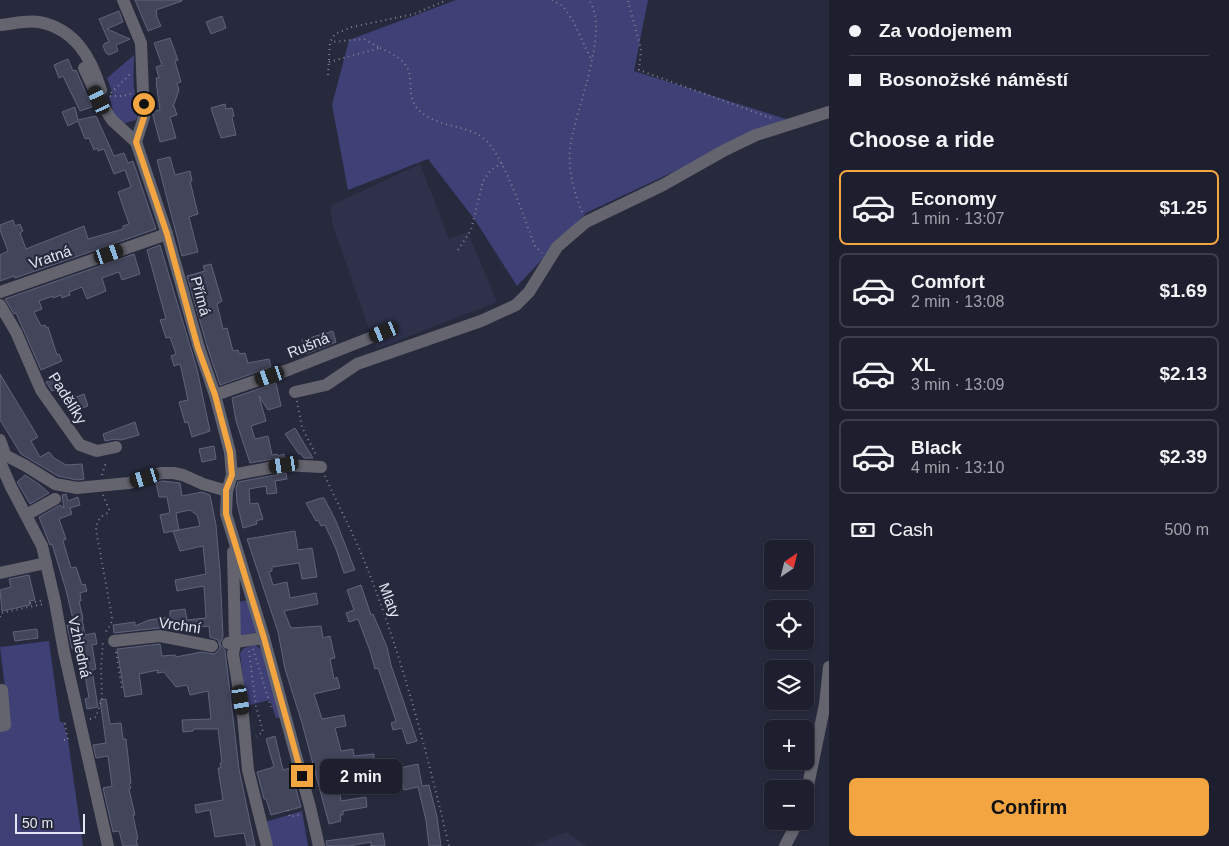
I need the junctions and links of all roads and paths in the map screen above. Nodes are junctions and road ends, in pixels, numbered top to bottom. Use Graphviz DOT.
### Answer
graph roads {
  1 [pos="123,0"];
  2 [pos="447,0"];
  3 [pos="552,0"];
  4 [pos="589,0"];
  5 [pos="628,1"];
  6 [pos="0,25"];
  7 [pos="330,42"];
  8 [pos="380,48"];
  9 [pos="591,60"];
  10 [pos="329,62"];
  11 [pos="84,68"];
  12 [pos="142,73"];
  13 [pos="328,75"];
  14 [pos="143,90"];
  15 [pos="829,112"];
  16 [pos="772,118"];
  17 [pos="112,120"];
  18 [pos="136,142"];
  19 [pos="502,163"];
  20 [pos="586,222"];
  21 [pos="167,234"];
  22 [pos="458,250"];
  23 [pos="549,259"];
  24 [pos="0,292"];
  25 [pos="0,305"];
  26 [pos="384,332"];
  27 [pos="295,392"];
  28 [pos="215,395"];
  29 [pos="0,440"];
  30 [pos="116,447"];
  31 [pos="1,459"];
  32 [pos="103,460"];
  33 [pos="321,467"];
  34 [pos="232,475"];
  35 [pos="98,486"];
  36 [pos="226,490"];
  37 [pos="55,500"];
  38 [pos="108,505"];
  39 [pos="26,515"];
  40 [pos="233,540"];
  41 [pos="46,563"];
  42 [pos="0,573"];
  43 [pos="54,600"];
  44 [pos="30,603"];
  45 [pos="0,617"];
  46 [pos="110,637"];
  47 [pos="264,638"];
  48 [pos="232,643"];
  49 [pos="212,646"];
  50 [pos="117,660"];
  51 [pos="829,667"];
  52 [pos="122,689"];
  53 [pos="2,690"];
  54 [pos="80,721"];
  55 [pos="0,726"];
  56 [pos="64,740"];
  57 [pos="809,780"];
  58 [pos="288,810"];
  59 [pos="311,811"];
  60 [pos="793,830"];
  61 [pos="108,846"];
  62 [pos="267,846"];
  63 [pos="319,846"];
  64 [pos="449,846"];
  65 [pos="784,846"];
  1 -- 12 [label="street"];
  2 -- 7 [label="path"];
  3 -- 9 [label="path"];
  4 -- 9 [label="path"];
  5 -- 16 [label="path"];
  6 -- 17 [label="street, Přímá"];
  7 -- 8 [label="path"];
  7 -- 10 [label="path"];
  8 -- 10 [label="path"];
  8 -- 19 [label="path"];
  9 -- 20 [label="path"];
  10 -- 13 [label="path"];
  11 -- 17 [label="street, Přímá"];
  12 -- 14 [label="street"];
  12 -- 14 [label="path"];
  14 -- 18 [label="street"];
  15 -- 20 [label="street"];
  17 -- 18 [label="street, Přímá"];
  18 -- 21 [label="street, Přímá"];
  19 -- 22 [label="path"];
  19 -- 23 [label="path"];
  20 -- 23 [label="street"];
  21 -- 24 [label="street, Vratná"];
  21 -- 28 [label="street, Přímá"];
  23 -- 27 [label="street"];
  25 -- 30 [label="street, Padělíky"];
  26 -- 28 [label="street, Rušná"];
  27 -- 33 [label="path, Mlaty"];
  28 -- 34 [label="street, Přímá"];
  29 -- 31 [label="street, Vzhledná"];
  31 -- 35 [label="street"];
  31 -- 39 [label="street, Vzhledná"];
  32 -- 35 [label="path"];
  33 -- 34 [label="street"];
  33 -- 64 [label="path, Mlaty"];
  34 -- 36 [label="street, Přímá"];
  35 -- 36 [label="street"];
  36 -- 40 [label="street"];
  37 -- 39 [label="street"];
  38 -- 46 [label="path"];
  39 -- 41 [label="street, Vzhledná"];
  40 -- 47 [label="street"];
  40 -- 48 [label="street"];
  41 -- 42 [label="street"];
  41 -- 43 [label="street, Vzhledná"];
  43 -- 44 [label="path"];
  43 -- 45 [label="path"];
  43 -- 54 [label="street, Vzhledná"];
  46 -- 49 [label="street, Vrchní"];
  46 -- 54 [label="path"];
  47 -- 48 [label="street"];
  47 -- 59 [label="street"];
  48 -- 62 [label="street"];
  50 -- 52 [label="path"];
  51 -- 57 [label="street"];
  53 -- 55 [label="street"];
  54 -- 56 [label="path"];
  54 -- 61 [label="street, Vzhledná"];
  58 -- 59 [label="path"];
  59 -- 63 [label="street"];
  60 -- 65 [label="street"];
}
